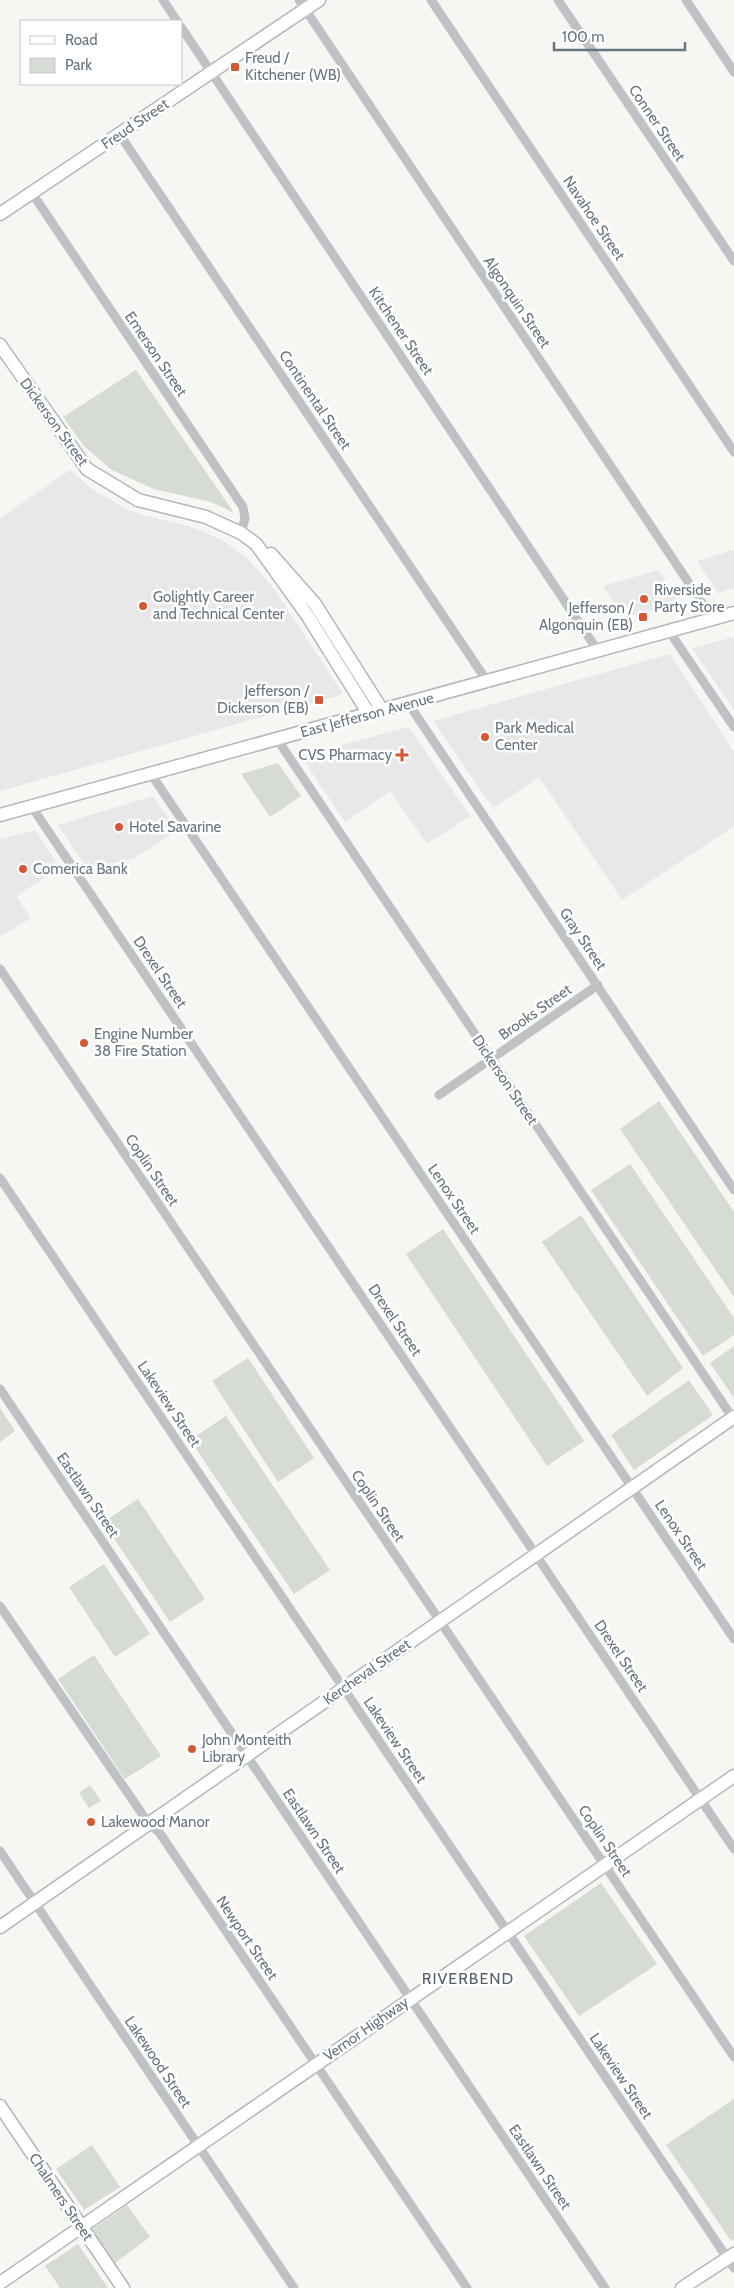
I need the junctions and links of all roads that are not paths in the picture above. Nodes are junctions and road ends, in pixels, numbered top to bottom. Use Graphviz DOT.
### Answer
graph roads {
  1 [pos="163,0"];
  2 [pos="319,0"];
  3 [pos="431,0"];
  4 [pos="558,0"];
  5 [pos="686,0"];
  6 [pos="302,5"];
  7 [pos="176,20"];
  8 [pos="182,28"];
  9 [pos="212,72"];
  10 [pos="734,72"];
  11 [pos="120,134"];
  12 [pos="32,193"];
  13 [pos="0,214"];
  14 [pos="734,261"];
  15 [pos="0,345"];
  16 [pos="734,452"];
  17 [pos="241,533"];
  18 [pos="256,544"];
  19 [pos="734,613"];
  20 [pos="713,619"];
  21 [pos="669,631"];
  22 [pos="598,651"];
  23 [pos="487,681"];
  24 [pos="408,703"];
  25 [pos="382,710"];
  26 [pos="370,714"];
  27 [pos="734,727"];
  28 [pos="277,739"];
  29 [pos="151,774"];
  30 [pos="32,807"];
  31 [pos="0,815"];
  32 [pos="0,969"];
  33 [pos="598,986"];
  34 [pos="492,1059"];
  35 [pos="439,1095"];
  36 [pos="0,1178"];
  37 [pos="734,1190"];
  38 [pos="0,1389"];
  39 [pos="734,1418"];
  40 [pos="632,1488"];
  41 [pos="536,1555"];
  42 [pos="0,1606"];
  43 [pos="440,1622"];
  44 [pos="734,1639"];
  45 [pos="344,1688"];
  46 [pos="247,1756"];
  47 [pos="734,1776"];
  48 [pos="701,1799"];
  49 [pos="149,1824"];
  50 [pos="734,1849"];
  51 [pos="0,1851"];
  52 [pos="604,1865"];
  53 [pos="35,1903"];
  54 [pos="0,1927"];
  55 [pos="507,1932"];
  56 [pos="411,1998"];
  57 [pos="734,2057"];
  58 [pos="315,2064"];
  59 [pos="0,2106"];
  60 [pos="198,2146"];
  61 [pos="81,2227"];
  62 [pos="732,2260"];
  63 [pos="0,2283"];
  64 [pos="122,2288"];
  65 [pos="294,2288"];
  66 [pos="467,2288"];
  67 [pos="605,2288"];
  68 [pos="682,2288"];
  1 -- 7 [label="street"];
  2 -- 6 [label="street, Freud Street"];
  3 -- 16 [label="street, Navahoe Street"];
  4 -- 14 [label="street, Conner Street"];
  5 -- 10 [label="street"];
  6 -- 9 [label="street, Freud Street"];
  6 -- 20 [label="street, Algonquin Street"];
  8 -- 9 [label="street, Kitchener Street"];
  9 -- 11 [label="street, Freud Street"];
  9 -- 22 [label="street, Kitchener Street"];
  11 -- 12 [label="street, Freud Street"];
  11 -- 23 [label="street, Continental Street"];
  12 -- 13 [label="street, Freud Street"];
  12 -- 17 [label="street, Emerson Street"];
  15 -- 17 [label="street, Dickerson Street"];
  17 -- 18 [label="street, Dickerson Street"];
  18 -- 25 [label="street, Dickerson Street"];
  18 -- 26 [label="street, Dickerson Street"];
  19 -- 20 [label="street, East Jefferson Avenue"];
  20 -- 21 [label="street, East Jefferson Avenue"];
  21 -- 22 [label="street, East Jefferson Avenue"];
  21 -- 27 [label="street"];
  22 -- 23 [label="street, East Jefferson Avenue"];
  23 -- 24 [label="street, East Jefferson Avenue"];
  24 -- 25 [label="street, East Jefferson Avenue"];
  24 -- 33 [label="street, Gray Street"];
  25 -- 26 [label="street, East Jefferson Avenue"];
  26 -- 28 [label="street, East Jefferson Avenue"];
  28 -- 29 [label="street, East Jefferson Avenue"];
  28 -- 34 [label="street, Dickerson Street"];
  29 -- 30 [label="street, East Jefferson Avenue"];
  29 -- 40 [label="street, Lenox Street"];
  30 -- 31 [label="street, East Jefferson Avenue"];
  30 -- 41 [label="street, Drexel Street"];
  32 -- 43 [label="street, Coplin Street"];
  33 -- 34 [label="street, Brooks Street"];
  33 -- 37 [label="street, Gray Street"];
  34 -- 35 [label="street, Brooks Street"];
  34 -- 39 [label="street, Dickerson Street"];
  36 -- 45 [label="street, Lakeview Street"];
  38 -- 46 [label="street, Eastlawn Street"];
  39 -- 40 [label="street, Kercheval Street"];
  40 -- 41 [label="street, Kercheval Street"];
  40 -- 44 [label="street, Lenox Street"];
  41 -- 43 [label="street, Kercheval Street"];
  41 -- 48 [label="street, Drexel Street"];
  42 -- 49 [label="street, Newport Street"];
  43 -- 45 [label="street, Kercheval Street"];
  43 -- 52 [label="street, Coplin Street"];
  45 -- 46 [label="street, Kercheval Street"];
  45 -- 55 [label="street, Lakeview Street"];
  46 -- 49 [label="street, Kercheval Street"];
  46 -- 56 [label="street, Eastlawn Street"];
  47 -- 48 [label="street, Vernor Highway"];
  48 -- 50 [label="street, Drexel Street"];
  48 -- 52 [label="street, Vernor Highway"];
  49 -- 53 [label="street, Kercheval Street"];
  49 -- 58 [label="street, Newport Street"];
  51 -- 53 [label="street, Lakewood Street"];
  52 -- 55 [label="street, Vernor Highway"];
  52 -- 57 [label="street, Coplin Street"];
  53 -- 54 [label="street, Kercheval Street"];
  53 -- 60 [label="street, Lakewood Street"];
  55 -- 56 [label="street, Vernor Highway"];
  55 -- 62 [label="street, Lakeview Street"];
  56 -- 58 [label="street, Vernor Highway"];
  56 -- 67 [label="street, Eastlawn Street"];
  58 -- 60 [label="street, Vernor Highway"];
  58 -- 66 [label="street, Newport Street"];
  59 -- 61 [label="street, Chalmers Street"];
  60 -- 61 [label="street, Vernor Highway"];
  60 -- 65 [label="street, Lakewood Street"];
  61 -- 63 [label="street, Vernor Highway"];
  61 -- 64 [label="street, Chalmers Street"];
  62 -- 68 [label="street"];
}
